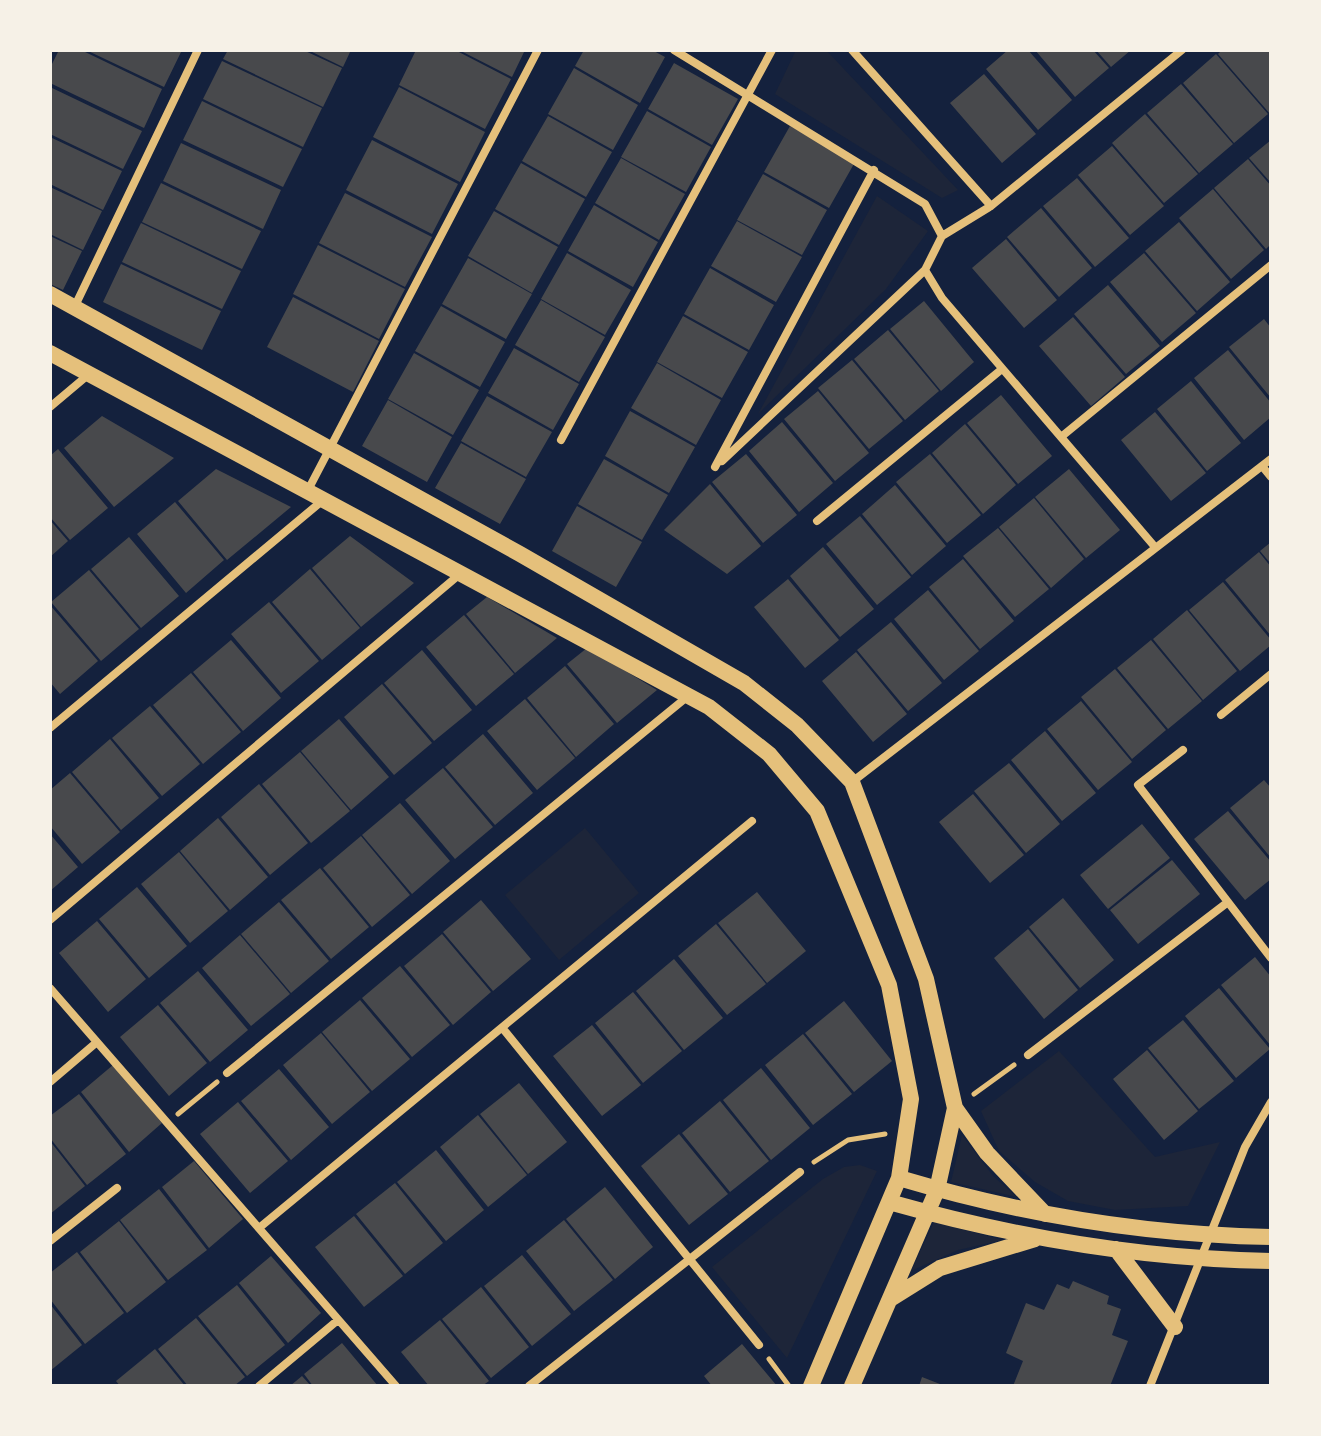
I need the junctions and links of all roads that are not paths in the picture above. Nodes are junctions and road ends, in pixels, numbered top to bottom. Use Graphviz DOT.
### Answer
graph roads {
  1 [pos="198,50"];
  2 [pos="538,50"];
  3 [pos="674,50"];
  4 [pos="772,50"];
  5 [pos="852,50"];
  6 [pos="1182,50"];
  7 [pos="747,94"];
  8 [pos="874,170"];
  9 [pos="991,206"];
  10 [pos="942,236"];
  11 [pos="1271,265"];
  12 [pos="925,270"];
  13 [pos="50,294"];
  14 [pos="74,308"];
  15 [pos="50,353"];
  16 [pos="1002,369"];
  17 [pos="89,374"];
  18 [pos="50,407"];
  19 [pos="1061,437"];
  20 [pos="561,440"];
  21 [pos="329,448"];
  22 [pos="1271,459"];
  23 [pos="1262,466"];
  24 [pos="1271,477"];
  25 [pos="307,492"];
  26 [pos="323,500"];
  27 [pos="817,521"];
  28 [pos="1155,547"];
  29 [pos="460,574"];
  30 [pos="1271,674"];
  31 [pos="688,696"];
  32 [pos="1221,715"];
  33 [pos="50,728"];
  34 [pos="1183,750"];
  35 [pos="852,782"];
  36 [pos="752,821"];
  37 [pos="1228,902"];
  38 [pos="50,920"];
  39 [pos="1271,958"];
  40 [pos="50,988"];
  41 [pos="504,1030"];
  42 [pos="97,1042"];
  43 [pos="1028,1055"];
  44 [pos="227,1073"];
  45 [pos="50,1082"];
  46 [pos="1271,1102"];
  47 [pos="955,1108"];
  48 [pos="800,1172"];
  49 [pos="899,1178"];
  50 [pos="117,1188"];
  51 [pos="937,1190"];
  52 [pos="889,1202"];
  53 [pos="927,1213"];
  54 [pos="1046,1215"];
  55 [pos="259,1228"];
  56 [pos="1209,1236"];
  57 [pos="1044,1237"];
  58 [pos="1271,1237"];
  59 [pos="50,1241"];
  60 [pos="1116,1249"];
  61 [pos="690,1260"];
  62 [pos="1200,1260"];
  63 [pos="1271,1261"];
  64 [pos="890,1299"];
  65 [pos="338,1320"];
  66 [pos="1175,1327"];
  67 [pos="759,1345"];
  68 [pos="259,1386"];
  69 [pos="396,1386"];
  70 [pos="529,1386"];
  71 [pos="811,1386"];
  72 [pos="852,1386"];
  73 [pos="1150,1386"];
  1 -- 14 [label="street"];
  2 -- 21 [label="street"];
  3 -- 7 [label="street"];
  4 -- 7 [label="street"];
  5 -- 9 [label="street"];
  6 -- 9 [label="street"];
  7 -- 8 [label="street"];
  7 -- 20 [label="street"];
  8 -- 10 [label="street"];
  8 -- 12 [label="street"];
  9 -- 10 [label="street"];
  10 -- 12 [label="street"];
  11 -- 19 [label="street"];
  12 -- 16 [label="street"];
  13 -- 14 [label="main road"];
  14 -- 21 [label="main road"];
  15 -- 17 [label="main road"];
  16 -- 19 [label="street"];
  16 -- 27 [label="street"];
  17 -- 18 [label="street"];
  17 -- 25 [label="main road"];
  19 -- 28 [label="street"];
  21 -- 25 [label="street"];
  21 -- 35 [label="main road"];
  22 -- 23 [label="street"];
  23 -- 24 [label="street"];
  23 -- 28 [label="street"];
  25 -- 26 [label="main road"];
  26 -- 29 [label="main road"];
  26 -- 33 [label="street"];
  28 -- 35 [label="street"];
  29 -- 31 [label="main road"];
  29 -- 38 [label="street"];
  30 -- 32 [label="street"];
  31 -- 44 [label="street"];
  31 -- 49 [label="main road"];
  34 -- 37 [label="street"];
  35 -- 47 [label="main road"];
  36 -- 41 [label="street"];
  37 -- 39 [label="street"];
  37 -- 43 [label="street"];
  40 -- 42 [label="street"];
  41 -- 55 [label="street"];
  41 -- 61 [label="street"];
  42 -- 45 [label="street"];
  42 -- 55 [label="street"];
  46 -- 56 [label="street"];
  47 -- 51 [label="main road"];
  47 -- 54 [label="main road"];
  48 -- 61 [label="street"];
  49 -- 51 [label="main road"];
  49 -- 52 [label="main road"];
  50 -- 59 [label="street"];
  51 -- 53 [label="main road"];
  51 -- 54 [label="main road"];
  52 -- 53 [label="main road"];
  52 -- 71 [label="main road"];
  53 -- 57 [label="main road"];
  53 -- 64 [label="main road"];
  54 -- 56 [label="main road"];
  55 -- 65 [label="street"];
  56 -- 58 [label="main road"];
  56 -- 62 [label="street"];
  57 -- 60 [label="main road"];
  57 -- 64 [label="main road"];
  60 -- 62 [label="main road"];
  60 -- 66 [label="main road"];
  61 -- 67 [label="street"];
  61 -- 70 [label="street"];
  62 -- 63 [label="main road"];
  62 -- 66 [label="street"];
  64 -- 72 [label="main road"];
  65 -- 68 [label="street"];
  65 -- 69 [label="street"];
  66 -- 73 [label="street"];
}
